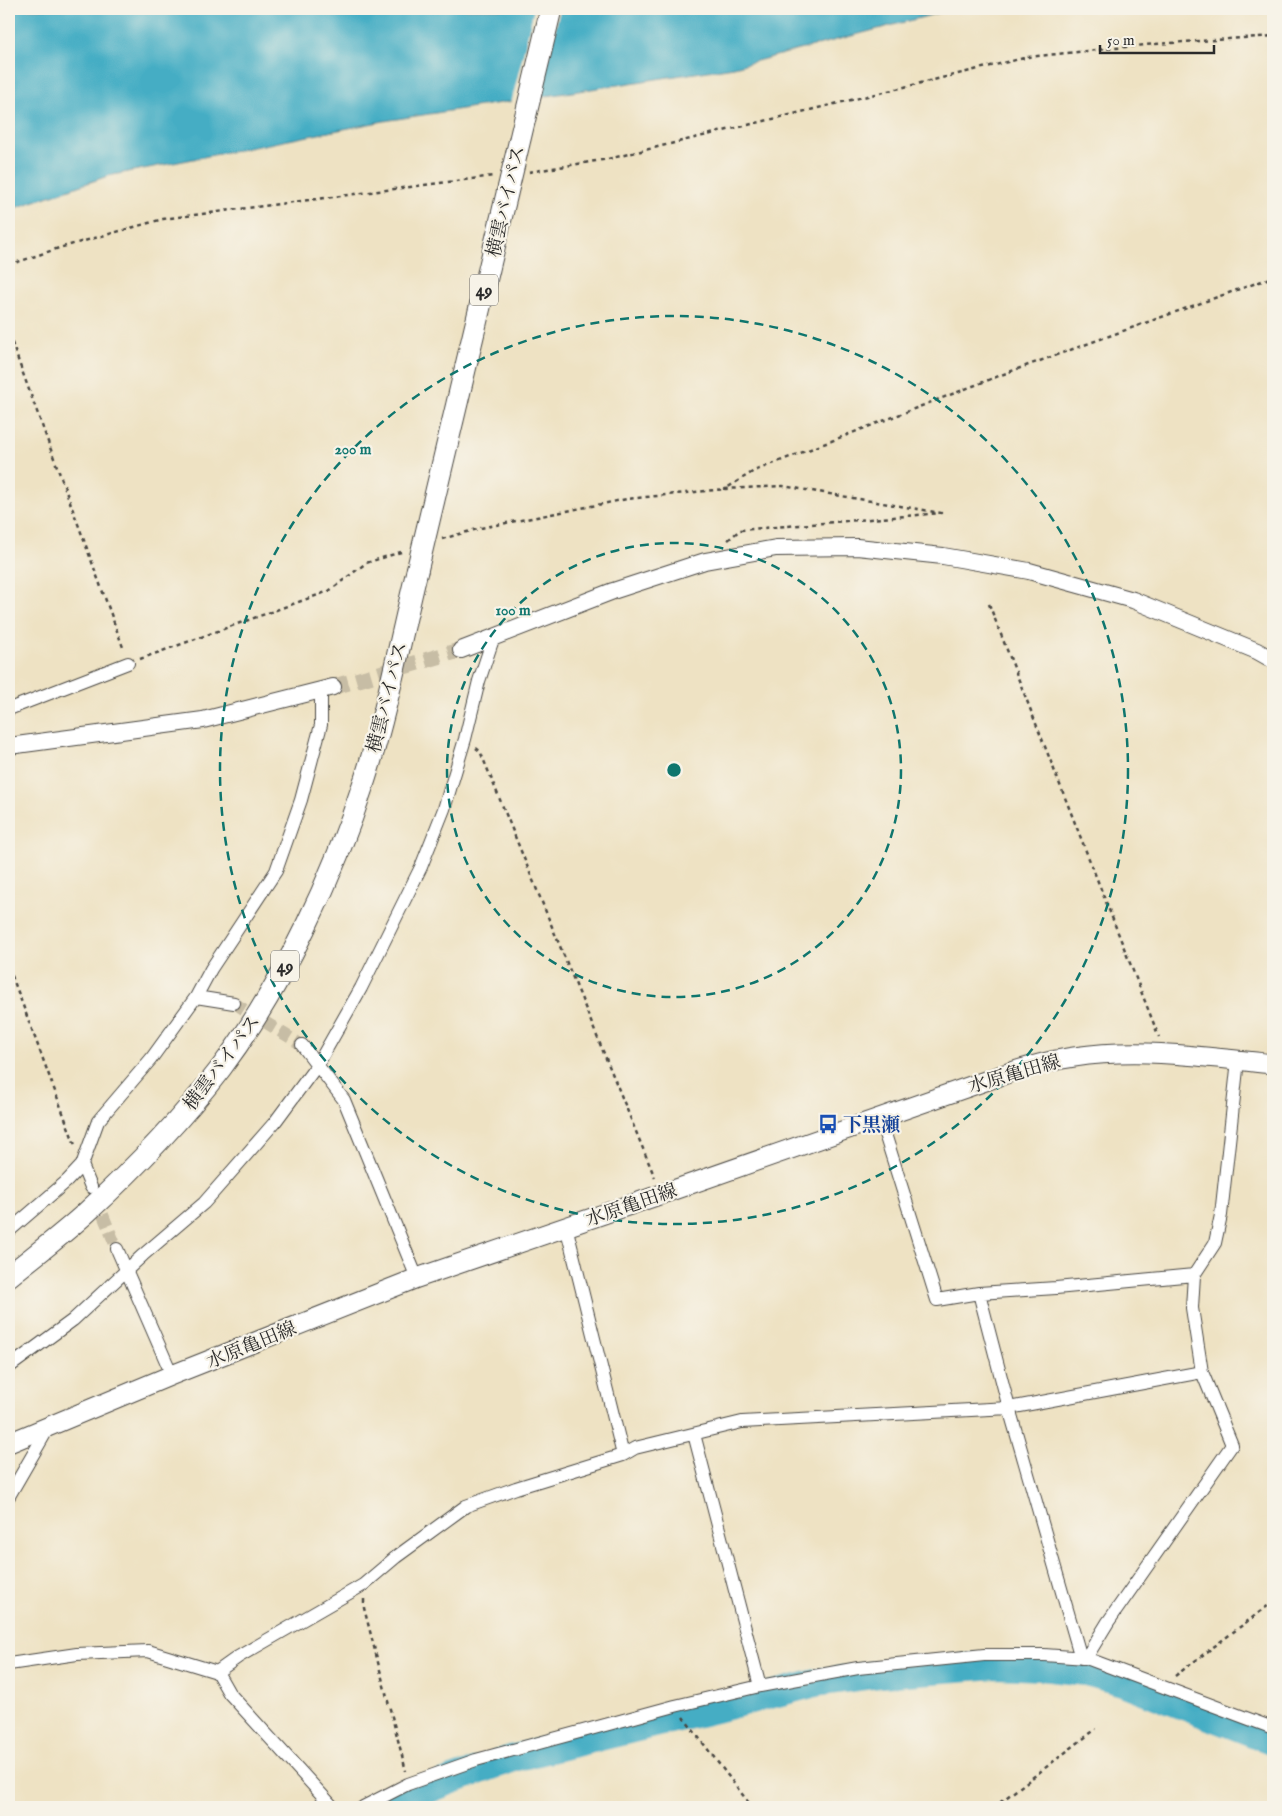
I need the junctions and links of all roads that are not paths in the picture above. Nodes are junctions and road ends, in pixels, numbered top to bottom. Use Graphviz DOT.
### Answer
graph roads {
  1 [pos="551,9"];
  2 [pos="493,639"];
  3 [pos="462,650"];
  4 [pos="1273,660"];
  5 [pos="128,663"];
  6 [pos="327,688"];
  7 [pos="9,709"];
  8 [pos="9,746"];
  9 [pos="196,997"];
  10 [pos="234,1004"];
  11 [pos="302,1045"];
  12 [pos="1238,1060"];
  13 [pos="318,1064"];
  14 [pos="1273,1064"];
  15 [pos="880,1118"];
  16 [pos="82,1165"];
  17 [pos="91,1187"];
  18 [pos="566,1226"];
  19 [pos="9,1231"];
  20 [pos="117,1249"];
  21 [pos="127,1271"];
  22 [pos="1194,1275"];
  23 [pos="9,1276"];
  24 [pos="417,1278"];
  25 [pos="979,1292"];
  26 [pos="9,1368"];
  27 [pos="1202,1372"];
  28 [pos="172,1376"];
  29 [pos="1009,1408"];
  30 [pos="50,1425"];
  31 [pos="694,1434"];
  32 [pos="9,1443"];
  33 [pos="623,1455"];
  34 [pos="9,1496"];
  35 [pos="1083,1658"];
  36 [pos="9,1664"];
  37 [pos="217,1672"];
  38 [pos="760,1686"];
  39 [pos="1273,1728"];
  40 [pos="333,1807"];
  41 [pos="363,1807"];
  1 -- 23 [label="highway, 横雲バイパス / 49, bridge"];
  2 -- 3 [label="street"];
  2 -- 4 [label="street"];
  2 -- 13 [label="street"];
  5 -- 7 [label="street"];
  6 -- 8 [label="street"];
  6 -- 9 [label="street"];
  9 -- 10 [label="street"];
  9 -- 16 [label="street"];
  11 -- 13 [label="street"];
  12 -- 14 [label="main road, 水原亀田線"];
  12 -- 15 [label="main road, 水原亀田線"];
  12 -- 22 [label="street"];
  13 -- 21 [label="street"];
  13 -- 24 [label="street"];
  15 -- 18 [label="main road, 水原亀田線"];
  15 -- 25 [label="street"];
  16 -- 17 [label="street"];
  16 -- 19 [label="street"];
  18 -- 24 [label="main road, 水原亀田線"];
  18 -- 33 [label="street"];
  20 -- 21 [label="street"];
  21 -- 26 [label="street"];
  21 -- 28 [label="street"];
  22 -- 25 [label="street"];
  22 -- 27 [label="street"];
  24 -- 28 [label="main road, 水原亀田線"];
  25 -- 29 [label="street"];
  27 -- 29 [label="street"];
  27 -- 35 [label="street"];
  28 -- 30 [label="main road, 水原亀田線"];
  29 -- 31 [label="street"];
  29 -- 35 [label="street"];
  30 -- 32 [label="main road, 水原亀田線"];
  30 -- 34 [label="street"];
  31 -- 33 [label="street"];
  31 -- 38 [label="street"];
  33 -- 37 [label="street"];
  35 -- 38 [label="street"];
  35 -- 39 [label="street"];
  36 -- 37 [label="street"];
  37 -- 40 [label="street"];
  38 -- 41 [label="street"];
}
